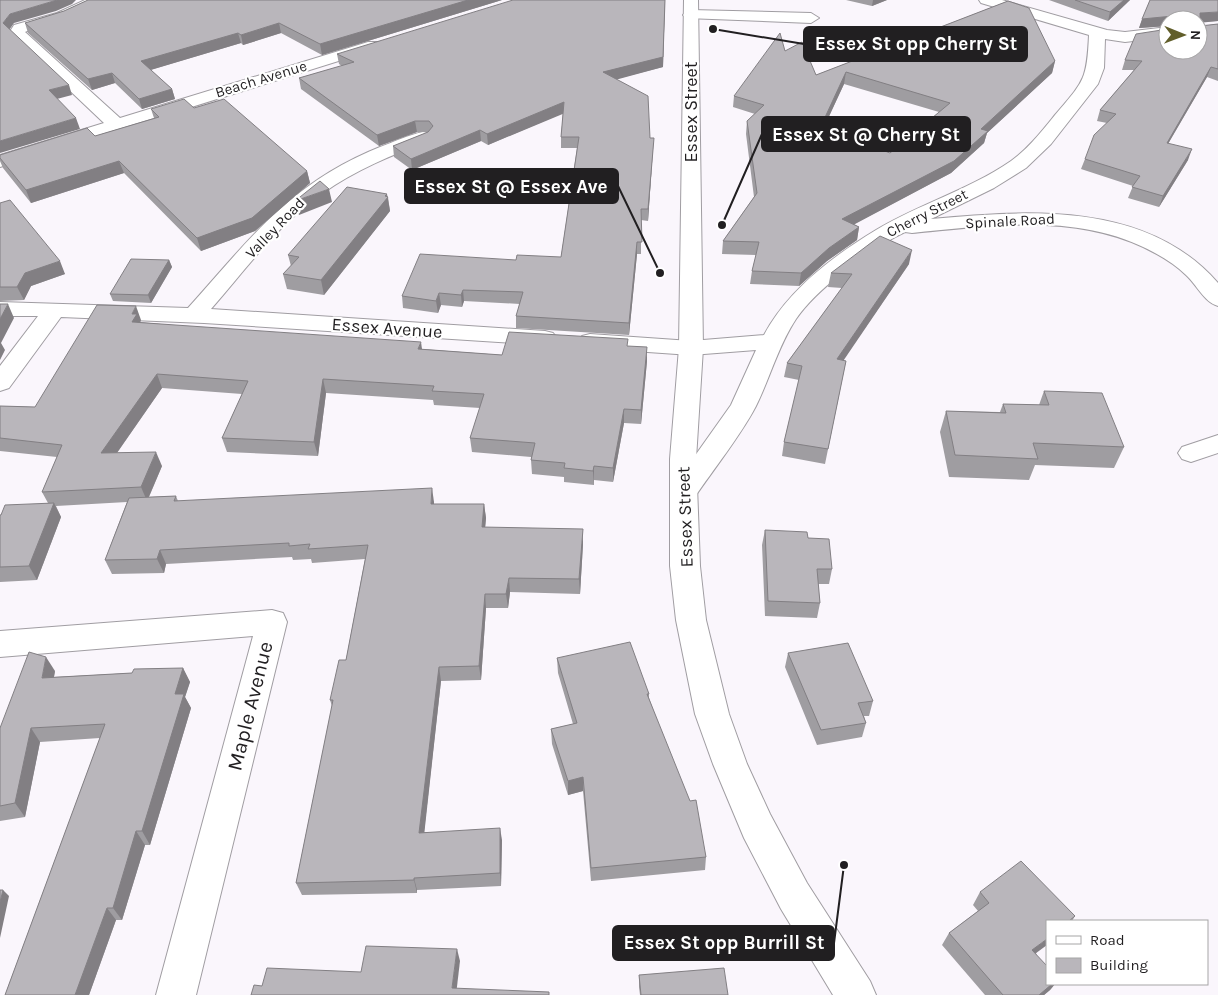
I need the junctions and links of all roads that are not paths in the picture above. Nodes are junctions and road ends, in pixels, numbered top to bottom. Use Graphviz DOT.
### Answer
graph roads {
  1 [pos="98,0"];
  2 [pos="986,0"];
  3 [pos="691,8"];
  4 [pos="810,18"];
  5 [pos="1097,33"];
  6 [pos="1158,33"];
  7 [pos="387,41"];
  8 [pos="116,124"];
  9 [pos="423,137"];
  10 [pos="0,161"];
  11 [pos="895,229"];
  12 [pos="1218,299"];
  13 [pos="0,309"];
  14 [pos="55,309"];
  15 [pos="195,314"];
  16 [pos="773,341"];
  17 [pos="691,348"];
  18 [pos="0,383"];
  19 [pos="1218,444"];
  20 [pos="1191,454"];
  21 [pos="684,492"];
  22 [pos="0,644"];
  23 [pos="176,995"];
  24 [pos="856,995"];
  1 -- 8 [label="street"];
  2 -- 5 [label="street"];
  3 -- 4 [label="street"];
  3 -- 17 [label="street, Essex Street"];
  5 -- 6 [label="street"];
  5 -- 11 [label="street, Cherry Street"];
  7 -- 8 [label="street, Beach Avenue"];
  8 -- 10 [label="street, Beach Avenue"];
  9 -- 15 [label="street, Valley Road"];
  11 -- 12 [label="street, Spinale Road"];
  11 -- 16 [label="street, Cherry Street"];
  13 -- 14 [label="street, Essex Avenue"];
  14 -- 15 [label="street, Essex Avenue"];
  14 -- 18 [label="street"];
  15 -- 17 [label="street, Essex Avenue"];
  16 -- 17 [label="street, Essex Avenue"];
  16 -- 21 [label="street, Cherry Street"];
  17 -- 21 [label="street, Essex Street"];
  19 -- 20 [label="street"];
  21 -- 24 [label="street, Essex Street"];
  22 -- 23 [label="street, Maple Avenue"];
}
